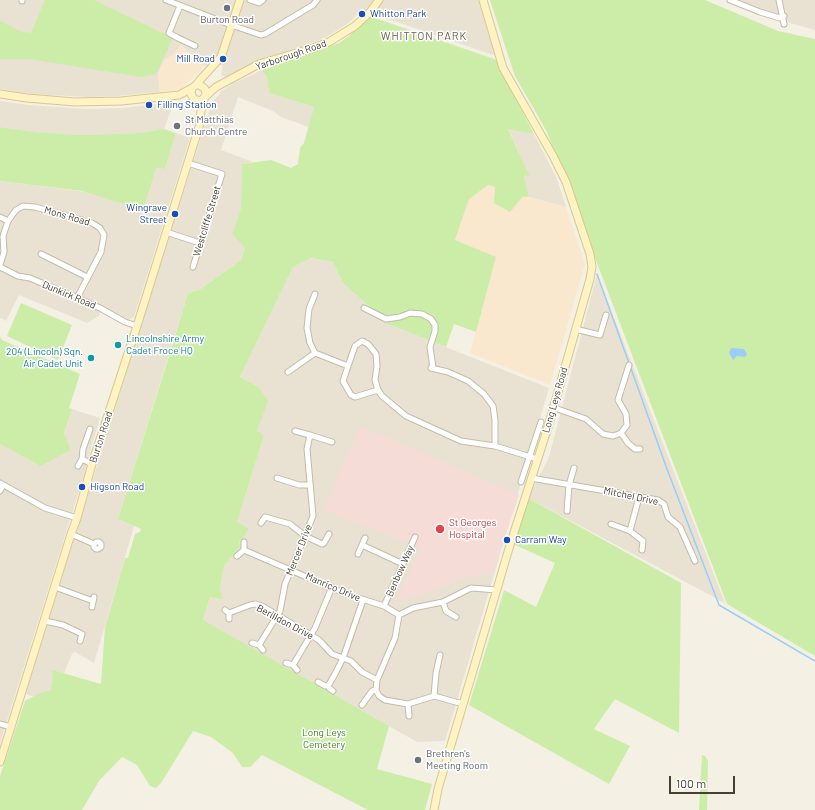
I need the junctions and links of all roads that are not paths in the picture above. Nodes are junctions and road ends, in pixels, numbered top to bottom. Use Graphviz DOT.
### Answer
graph roads {
  1 [pos="166,0"];
  2 [pos="240,0"];
  3 [pos="250,0"];
  4 [pos="263,0"];
  5 [pos="317,0"];
  6 [pos="379,0"];
  7 [pos="483,0"];
  8 [pos="730,0"];
  9 [pos="779,0"];
  10 [pos="180,6"];
  11 [pos="784,16"];
  12 [pos="784,24"];
  13 [pos="232,26"];
  14 [pos="196,46"];
  15 [pos="216,86"];
  16 [pos="199,87"];
  17 [pos="0,94"];
  18 [pos="178,95"];
  19 [pos="205,97"];
  20 [pos="193,99"];
  21 [pos="201,111"];
  22 [pos="188,164"];
  23 [pos="0,217"];
  24 [pos="8,221"];
  25 [pos="166,232"];
  26 [pos="200,243"];
  27 [pos="41,254"];
  28 [pos="0,266"];
  29 [pos="193,267"];
  30 [pos="87,277"];
  31 [pos="315,294"];
  32 [pos="77,298"];
  33 [pos="364,308"];
  34 [pos="606,315"];
  35 [pos="137,326"];
  36 [pos="576,329"];
  37 [pos="315,353"];
  38 [pos="629,365"];
  39 [pos="348,366"];
  40 [pos="288,372"];
  41 [pos="378,390"];
  42 [pos="552,408"];
  43 [pos="540,422"];
  44 [pos="90,430"];
  45 [pos="295,431"];
  46 [pos="621,433"];
  47 [pos="310,435"];
  48 [pos="332,442"];
  49 [pos="495,446"];
  50 [pos="640,449"];
  51 [pos="534,458"];
  52 [pos="82,459"];
  53 [pos="92,464"];
  54 [pos="78,466"];
  55 [pos="574,468"];
  56 [pos="277,478"];
  57 [pos="531,478"];
  58 [pos="521,482"];
  59 [pos="2,484"];
  60 [pos="310,484"];
  61 [pos="569,485"];
  62 [pos="0,491"];
  63 [pos="638,497"];
  64 [pos="567,511"];
  65 [pos="77,518"];
  66 [pos="261,523"];
  67 [pos="611,524"];
  68 [pos="630,530"];
  69 [pos="71,534"];
  70 [pos="329,534"];
  71 [pos="305,536"];
  72 [pos="415,537"];
  73 [pos="366,538"];
  74 [pos="244,542"];
  75 [pos="94,544"];
  76 [pos="362,545"];
  77 [pos="244,550"];
  78 [pos="642,550"];
  79 [pos="358,554"];
  80 [pos="237,556"];
  81 [pos="695,561"];
  82 [pos="403,564"];
  83 [pos="291,570"];
  84 [pos="55,587"];
  85 [pos="332,587"];
  86 [pos="497,590"];
  87 [pos="363,600"];
  88 [pos="443,602"];
  89 [pos="384,606"];
  90 [pos="92,607"];
  91 [pos="228,614"];
  92 [pos="399,615"];
  93 [pos="277,616"];
  94 [pos="456,617"];
  95 [pos="45,621"];
  96 [pos="310,635"];
  97 [pos="80,641"];
  98 [pos="252,643"];
  99 [pos="259,645"];
  100 [pos="263,650"];
  101 [pos="440,655"];
  102 [pos="343,658"];
  103 [pos="286,663"];
  104 [pos="293,665"];
  105 [pos="297,670"];
  106 [pos="377,680"];
  107 [pos="318,682"];
  108 [pos="328,686"];
  109 [pos="376,690"];
  110 [pos="333,691"];
  111 [pos="434,696"];
  112 [pos="408,704"];
  113 [pos="463,704"];
  114 [pos="362,705"];
  115 [pos="409,716"];
  116 [pos="0,724"];
  117 [pos="11,727"];
  118 [pos="0,762"];
  119 [pos="434,810"];
  1 -- 10 [label="street"];
  2 -- 13 [label="main road"];
  3 -- 4 [label="street"];
  5 -- 13 [label="street"];
  6 -- 15 [label="main road, Yarborough Road"];
  7 -- 36 [label="main road, Long Leys Road"];
  8 -- 11 [label="street"];
  9 -- 11 [label="street"];
  10 -- 13 [label="street"];
  10 -- 14 [label="street"];
  11 -- 12 [label="street"];
  13 -- 16 [label="main road"];
  15 -- 16 [label="main road"];
  15 -- 19 [label="main road"];
  16 -- 18 [label="main road"];
  16 -- 19 [label="main road"];
  16 -- 20 [label="main road"];
  17 -- 18 [label="main road"];
  18 -- 20 [label="main road"];
  19 -- 20 [label="main road"];
  19 -- 21 [label="main road, Burton Road"];
  20 -- 21 [label="main road"];
  21 -- 22 [label="main road, Burton Road"];
  22 -- 25 [label="main road, Burton Road"];
  22 -- 26 [label="street, Westcliffe Street"];
  23 -- 24 [label="street"];
  24 -- 28 [label="street, Mons Road"];
  24 -- 30 [label="street, Mons Road"];
  25 -- 26 [label="street"];
  25 -- 35 [label="main road, Burton Road"];
  26 -- 29 [label="street, Westcliffe Street"];
  27 -- 30 [label="street"];
  28 -- 32 [label="street, Dunkirk Road"];
  30 -- 32 [label="street, Mons Road"];
  31 -- 37 [label="street"];
  32 -- 35 [label="street, Dunkirk Road"];
  33 -- 49 [label="street"];
  34 -- 36 [label="street"];
  35 -- 53 [label="main road, Burton Road"];
  36 -- 42 [label="main road, Long Leys Road"];
  37 -- 39 [label="street"];
  37 -- 40 [label="street"];
  38 -- 46 [label="street"];
  39 -- 41 [label="street"];
  39 -- 41 [label="street"];
  41 -- 49 [label="street"];
  42 -- 46 [label="street"];
  42 -- 51 [label="main road, Long Leys Road"];
  43 -- 51 [label="street"];
  44 -- 52 [label="street"];
  45 -- 47 [label="street"];
  46 -- 50 [label="street"];
  47 -- 48 [label="street"];
  47 -- 60 [label="street, Mercer Drive"];
  49 -- 51 [label="street"];
  51 -- 57 [label="main road, Long Leys Road"];
  51 -- 58 [label="street"];
  52 -- 53 [label="street"];
  52 -- 54 [label="street"];
  53 -- 65 [label="main road, Burton Road"];
  55 -- 61 [label="street"];
  56 -- 60 [label="street"];
  57 -- 61 [label="street, Mitchel Drive"];
  57 -- 86 [label="main road, Long Leys Road"];
  59 -- 62 [label="street"];
  59 -- 65 [label="street"];
  60 -- 71 [label="street, Mercer Drive"];
  61 -- 63 [label="street, Mitchel Drive"];
  61 -- 64 [label="street"];
  63 -- 68 [label="street"];
  63 -- 81 [label="street, Mitchel Drive"];
  65 -- 69 [label="main road, Burton Road"];
  66 -- 71 [label="street"];
  67 -- 68 [label="street"];
  68 -- 78 [label="street"];
  69 -- 75 [label="street"];
  69 -- 84 [label="main road, Burton Road"];
  70 -- 71 [label="street"];
  71 -- 83 [label="street, Mercer Drive"];
  72 -- 82 [label="street, Benbow Way"];
  73 -- 76 [label="street"];
  74 -- 77 [label="street"];
  76 -- 79 [label="street"];
  76 -- 82 [label="street"];
  77 -- 80 [label="street"];
  77 -- 83 [label="street, Manrico Drive"];
  82 -- 89 [label="street, Benbow Way"];
  83 -- 85 [label="street, Manrico Drive"];
  83 -- 93 [label="street, Mercer Drive"];
  84 -- 90 [label="street"];
  84 -- 95 [label="main road, Burton Road"];
  85 -- 87 [label="street, Manrico Drive"];
  85 -- 96 [label="street"];
  86 -- 88 [label="street"];
  86 -- 113 [label="main road, Long Leys Road"];
  87 -- 89 [label="street, Manrico Drive"];
  87 -- 102 [label="street"];
  88 -- 92 [label="street"];
  88 -- 94 [label="street"];
  89 -- 92 [label="street, Manrico Drive"];
  91 -- 93 [label="street, Berilldon Drive"];
  92 -- 106 [label="street"];
  93 -- 96 [label="street, Berilldon Drive"];
  93 -- 99 [label="street, Mercer Drive"];
  95 -- 97 [label="street"];
  95 -- 117 [label="main road, Burton Road"];
  96 -- 102 [label="street, Berilldon Drive"];
  96 -- 104 [label="street"];
  98 -- 99 [label="street"];
  99 -- 100 [label="street"];
  101 -- 111 [label="street"];
  102 -- 106 [label="street, Berilldon Drive"];
  102 -- 108 [label="street"];
  103 -- 104 [label="street"];
  104 -- 105 [label="street"];
  106 -- 109 [label="street"];
  107 -- 108 [label="street"];
  108 -- 110 [label="street"];
  109 -- 112 [label="street"];
  109 -- 114 [label="street"];
  111 -- 112 [label="street"];
  111 -- 113 [label="street"];
  112 -- 115 [label="street"];
  113 -- 119 [label="main road, Long Leys Road"];
  116 -- 117 [label="street"];
  117 -- 118 [label="main road, Burton Road"];
}
